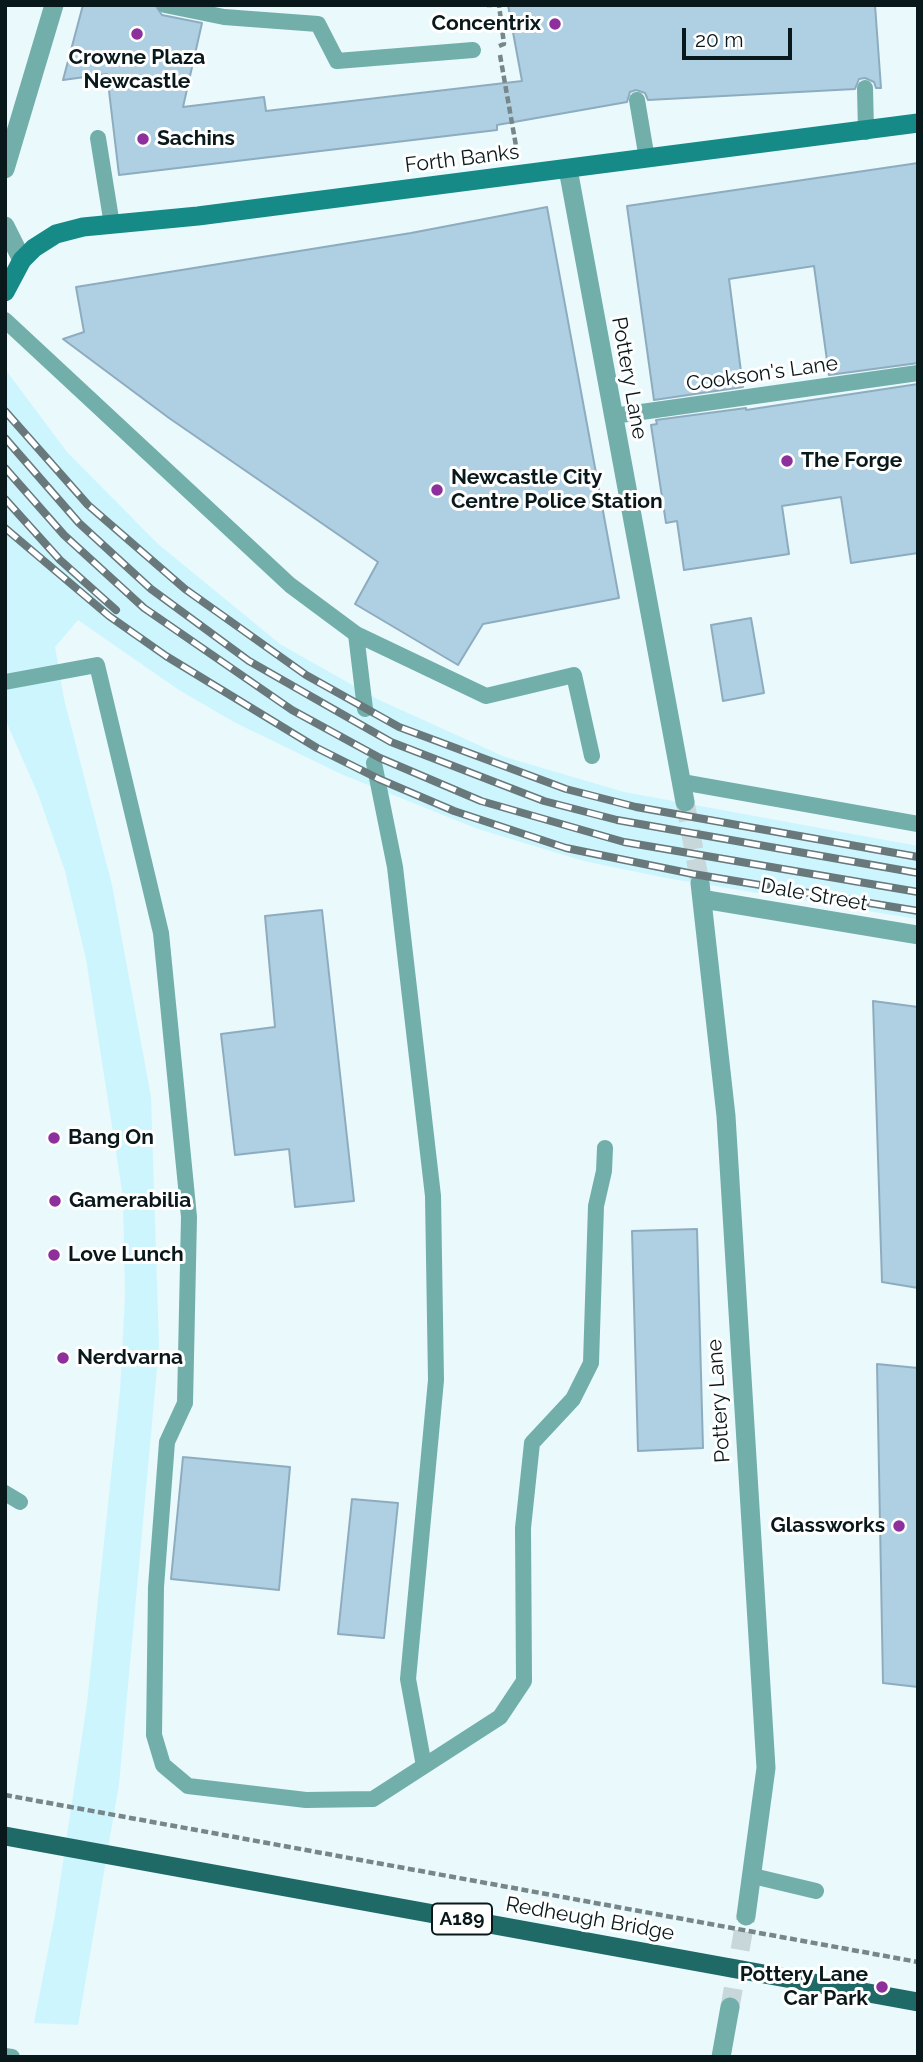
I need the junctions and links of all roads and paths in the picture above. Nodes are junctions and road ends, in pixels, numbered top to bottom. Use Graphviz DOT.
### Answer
graph roads {
  1 [pos="54,5"];
  2 [pos="165,5"];
  3 [pos="499,5"];
  4 [pos="473,50"];
  5 [pos="865,88"];
  6 [pos="637,100"];
  7 [pos="510,112"];
  8 [pos="918,123"];
  9 [pos="866,132"];
  10 [pos="98,138"];
  11 [pos="647,159"];
  12 [pos="5,169"];
  13 [pos="568,169"];
  14 [pos="111,225"];
  15 [pos="5,226"];
  16 [pos="22,260"];
  17 [pos="5,292"];
  18 [pos="5,320"];
  19 [pos="918,373"];
  20 [pos="613,416"];
  21 [pos="356,634"];
  22 [pos="5,682"];
  23 [pos="365,709"];
  24 [pos="592,755"];
  25 [pos="374,763"];
  26 [pos="681,782"];
  27 [pos="685,802"];
  28 [pos="918,824"];
  29 [pos="701,891"];
  30 [pos="918,936"];
  31 [pos="605,1148"];
  32 [pos="5,1493"];
  33 [pos="20,1502"];
  34 [pos="424,1766"];
  35 [pos="5,1795"];
  36 [pos="5,1836"];
  37 [pos="753,1876"];
  38 [pos="816,1891"];
  39 [pos="746,1916"];
  40 [pos="918,1962"];
  41 [pos="918,2002"];
  42 [pos="730,2007"];
  43 [pos="5,2056"];
  44 [pos="12,2057"];
  45 [pos="721,2057"];
  1 -- 12 [label="street"];
  2 -- 4 [label="lane"];
  3 -- 7 [label="path"];
  5 -- 9 [label="lane"];
  6 -- 11 [label="lane"];
  8 -- 9 [label="main road, Forth Banks"];
  9 -- 11 [label="main road, Forth Banks"];
  10 -- 14 [label="lane"];
  11 -- 13 [label="main road, Forth Banks"];
  13 -- 14 [label="main road, Forth Banks"];
  13 -- 20 [label="street, Pottery Lane"];
  14 -- 16 [label="main road, Forth Banks"];
  15 -- 16 [label="street"];
  16 -- 17 [label="main road"];
  18 -- 21 [label="lane"];
  19 -- 20 [label="lane, Cookson's Lane"];
  20 -- 26 [label="street, Pottery Lane"];
  21 -- 23 [label="lane"];
  21 -- 24 [label="lane"];
  22 -- 34 [label="lane"];
  25 -- 34 [label="lane"];
  26 -- 27 [label="street, Pottery Lane"];
  26 -- 28 [label="lane"];
  29 -- 30 [label="street, Dale Street"];
  29 -- 37 [label="street, Pottery Lane"];
  31 -- 34 [label="lane"];
  32 -- 33 [label="lane"];
  35 -- 40 [label="path, bridge"];
  36 -- 41 [label="main road, Redheugh Bridge / A189, bridge"];
  37 -- 38 [label="lane"];
  37 -- 39 [label="street, Pottery Lane"];
  42 -- 45 [label="street"];
  43 -- 44 [label="lane"];
}
